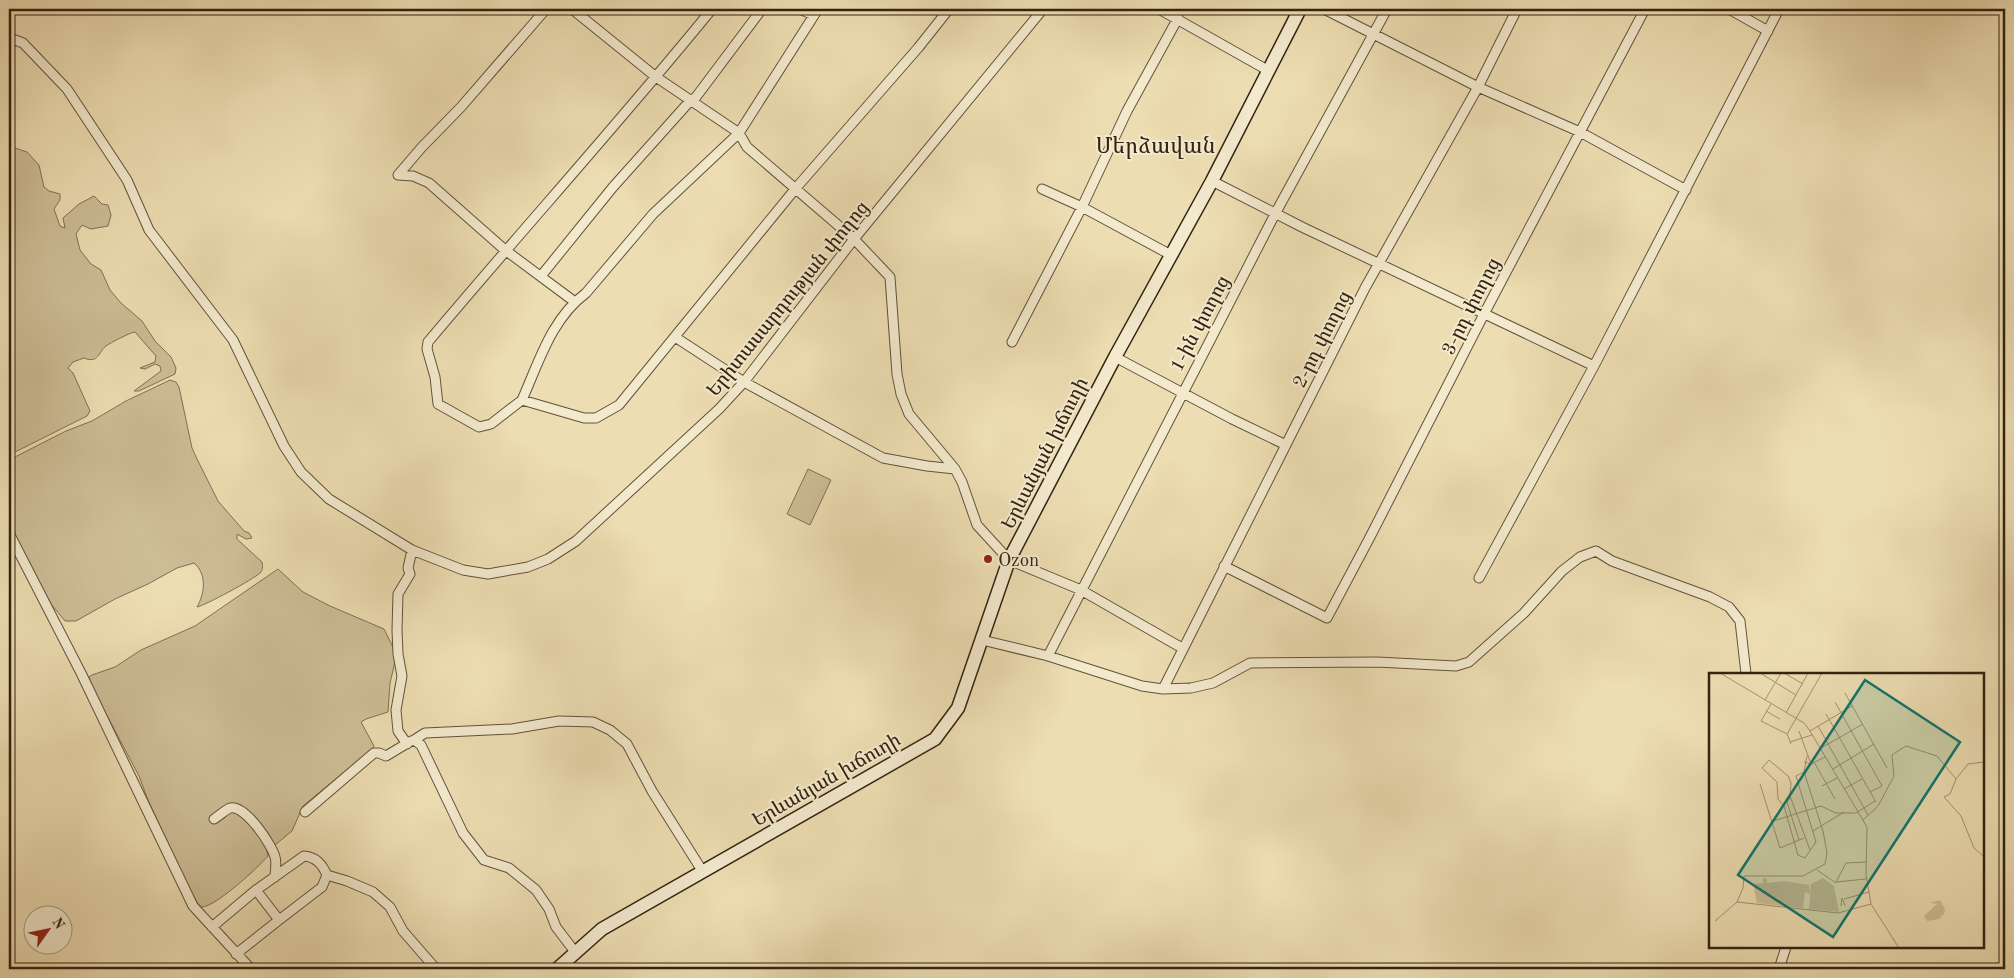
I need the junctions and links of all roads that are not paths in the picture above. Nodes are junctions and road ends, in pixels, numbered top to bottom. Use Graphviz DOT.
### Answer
graph roads {
  1 [pos="546,9"];
  2 [pos="572,9"];
  3 [pos="712,9"];
  4 [pos="762,9"];
  5 [pos="799,9"];
  6 [pos="949,9"];
  7 [pos="1043,9"];
  8 [pos="1159,9"];
  9 [pos="1300,9"];
  10 [pos="1324,9"];
  11 [pos="1387,9"];
  12 [pos="1517,9"];
  13 [pos="1645,9"];
  14 [pos="1729,9"];
  15 [pos="1779,9"];
  16 [pos="816,12"];
  17 [pos="1178,18"];
  18 [pos="1768,31"];
  19 [pos="1373,34"];
  20 [pos="9,43"];
  21 [pos="1269,71"];
  22 [pos="656,77"];
  23 [pos="1478,87"];
  24 [pos="690,100"];
  25 [pos="1580,132"];
  26 [pos="740,133"];
  27 [pos="1212,182"];
  28 [pos="796,188"];
  29 [pos="1042,189"];
  30 [pos="1686,190"];
  31 [pos="1082,207"];
  32 [pos="1275,214"];
  33 [pos="854,239"];
  34 [pos="505,250"];
  35 [pos="1171,255"];
  36 [pos="1379,263"];
  37 [pos="541,276"];
  38 [pos="575,302"];
  39 [pos="1484,314"];
  40 [pos="675,337"];
  41 [pos="1012,342"];
  42 [pos="1115,357"];
  43 [pos="1594,366"];
  44 [pos="744,382"];
  45 [pos="1181,393"];
  46 [pos="522,400"];
  47 [pos="1286,445"];
  48 [pos="955,469"];
  49 [pos="9,533"];
  50 [pos="412,550"];
  51 [pos="1009,560"];
  52 [pos="1224,566"];
  53 [pos="1479,578"];
  54 [pos="1081,590"];
  55 [pos="982,640"];
  56 [pos="1182,648"];
  57 [pos="1048,656"];
  58 [pos="1746,673"];
  59 [pos="1163,689"];
  60 [pos="410,742"];
  61 [pos="305,812"];
  62 [pos="214,819"];
  63 [pos="703,872"];
  64 [pos="327,875"];
  65 [pos="275,877"];
  66 [pos="256,890"];
  67 [pos="279,920"];
  68 [pos="212,927"];
  69 [pos="1786,948"];
  70 [pos="575,952"];
  71 [pos="236,954"];
  72 [pos="251,969"];
  73 [pos="436,969"];
  74 [pos="557,969"];
  75 [pos="1778,969"];
  1 -- 34 [label="street"];
  2 -- 22 [label="street"];
  3 -- 22 [label="street"];
  4 -- 24 [label="street"];
  5 -- 16 [label="street"];
  6 -- 28 [label="street"];
  7 -- 33 [label="street, Երիտասարդության փողոց"];
  8 -- 17 [label="street"];
  9 -- 21 [label="main road, Երևանյան խճուղի"];
  10 -- 19 [label="street"];
  11 -- 19 [label="street, 1-ին փողոց"];
  12 -- 23 [label="street, 2-րդ փողոց"];
  13 -- 25 [label="street, 3-րդ փողոց"];
  14 -- 18 [label="street"];
  15 -- 18 [label="street"];
  16 -- 26 [label="street"];
  17 -- 21 [label="street"];
  17 -- 31 [label="street"];
  18 -- 30 [label="street"];
  19 -- 23 [label="street"];
  19 -- 32 [label="street, 1-ին փողոց"];
  20 -- 50 [label="street, Երիտասարդության փողոց"];
  21 -- 27 [label="main road, Երևանյան խճուղի"];
  22 -- 24 [label="street"];
  22 -- 34 [label="street"];
  23 -- 25 [label="street"];
  23 -- 36 [label="street, 2-րդ փողոց"];
  24 -- 26 [label="street"];
  24 -- 37 [label="street"];
  25 -- 30 [label="street"];
  25 -- 39 [label="street, 3-րդ փողոց"];
  26 -- 28 [label="street"];
  26 -- 38 [label="street"];
  27 -- 32 [label="street"];
  27 -- 35 [label="main road, Երևանյան խճուղի"];
  28 -- 33 [label="street"];
  28 -- 40 [label="street"];
  29 -- 31 [label="street"];
  30 -- 43 [label="street"];
  31 -- 35 [label="street"];
  31 -- 41 [label="street"];
  32 -- 36 [label="street"];
  32 -- 45 [label="street, 1-ին փողոց"];
  33 -- 44 [label="street, Երիտասարդության փողոց"];
  33 -- 48 [label="street"];
  34 -- 37 [label="street"];
  34 -- 46 [label="street"];
  35 -- 42 [label="main road, Երևանյան խճուղի"];
  36 -- 39 [label="street"];
  36 -- 47 [label="street, 2-րդ փողոց"];
  37 -- 38 [label="street"];
  38 -- 46 [label="street"];
  39 -- 43 [label="street"];
  39 -- 52 [label="street, 3-րդ փողոց"];
  40 -- 44 [label="street"];
  40 -- 46 [label="street"];
  42 -- 45 [label="street"];
  42 -- 51 [label="main road, Երևանյան խճուղի"];
  43 -- 53 [label="street"];
  44 -- 48 [label="street"];
  44 -- 50 [label="street, Երիտասարդության փողոց"];
  45 -- 47 [label="street"];
  45 -- 54 [label="street, 1-ին փողոց"];
  47 -- 52 [label="street, 2-րդ փողոց"];
  48 -- 51 [label="street"];
  49 -- 68 [label="street"];
  50 -- 60 [label="street"];
  51 -- 54 [label="street"];
  51 -- 55 [label="main road, Երևանյան խճուղի"];
  52 -- 56 [label="street, 2-րդ փողոց"];
  54 -- 56 [label="street"];
  54 -- 57 [label="street, 1-ին փողոց"];
  55 -- 57 [label="street"];
  55 -- 63 [label="main road, Երևանյան խճուղի"];
  56 -- 59 [label="street, 2-րդ փողոց"];
  57 -- 59 [label="street"];
  58 -- 59 [label="street"];
  60 -- 61 [label="street"];
  60 -- 63 [label="street"];
  60 -- 70 [label="street"];
  62 -- 65 [label="street"];
  63 -- 70 [label="main road, Երևանյան խճուղի"];
  64 -- 65 [label="street"];
  64 -- 67 [label="street"];
  64 -- 73 [label="street"];
  65 -- 66 [label="street"];
  66 -- 67 [label="street"];
  66 -- 68 [label="street"];
  67 -- 71 [label="street"];
  68 -- 71 [label="street"];
  69 -- 75 [label="street"];
  70 -- 74 [label="main road, Երևանյան խճուղի"];
  71 -- 72 [label="street"];
}
